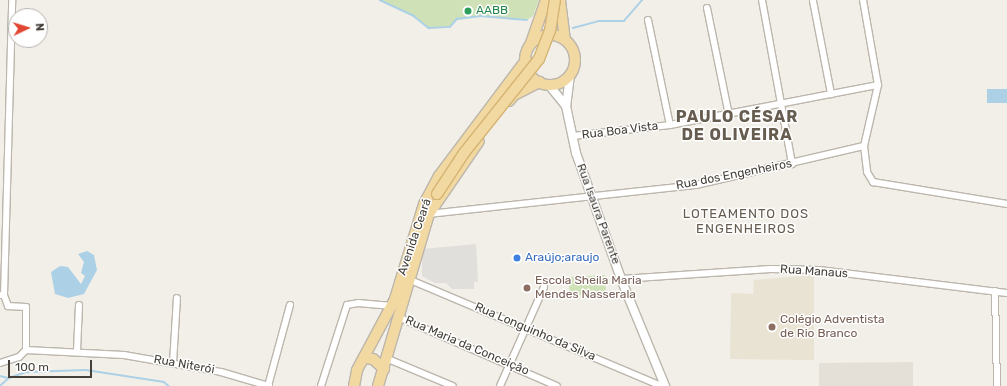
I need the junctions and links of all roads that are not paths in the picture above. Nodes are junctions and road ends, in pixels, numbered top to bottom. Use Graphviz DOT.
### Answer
graph roads {
  1 [pos="12,0"];
  2 [pos="546,0"];
  3 [pos="555,0"];
  4 [pos="560,0"];
  5 [pos="762,0"];
  6 [pos="863,0"];
  7 [pos="813,1"];
  8 [pos="707,8"];
  9 [pos="648,20"];
  10 [pos="565,39"];
  11 [pos="532,44"];
  12 [pos="526,60"];
  13 [pos="570,74"];
  14 [pos="544,84"];
  15 [pos="878,85"];
  16 [pos="831,94"];
  17 [pos="782,104"];
  18 [pos="566,106"];
  19 [pos="729,115"];
  20 [pos="670,125"];
  21 [pos="573,136"];
  22 [pos="864,146"];
  23 [pos="792,164"];
  24 [pos="590,196"];
  25 [pos="1007,204"];
  26 [pos="430,212"];
  27 [pos="408,279"];
  28 [pos="621,279"];
  29 [pos="544,287"];
  30 [pos="996,291"];
  31 [pos="1007,293"];
  32 [pos="2,295"];
  33 [pos="177,298"];
  34 [pos="79,305"];
  35 [pos="290,305"];
  36 [pos="392,306"];
  37 [pos="398,316"];
  38 [pos="525,328"];
  39 [pos="26,350"];
  40 [pos="77,350"];
  41 [pos="364,358"];
  42 [pos="388,359"];
  43 [pos="0,363"];
  44 [pos="173,363"];
  45 [pos="510,365"];
  46 [pos="384,369"];
  47 [pos="268,386"];
  48 [pos="321,386"];
  49 [pos="354,386"];
  50 [pos="378,386"];
  51 [pos="453,386"];
  52 [pos="500,386"];
  53 [pos="557,386"];
  54 [pos="661,386"];
  55 [pos="665,386"];
  56 [pos="997,386"];
  1 -- 32 [label="street"];
  2 -- 11 [label="main road"];
  3 -- 26 [label="main road, bridge"];
  4 -- 10 [label="main road"];
  5 -- 17 [label="street"];
  6 -- 15 [label="street"];
  7 -- 16 [label="street"];
  8 -- 19 [label="street"];
  9 -- 20 [label="street"];
  10 -- 11 [label="main road"];
  10 -- 13 [label="main road"];
  11 -- 12 [label="main road"];
  12 -- 14 [label="main road"];
  12 -- 36 [label="main road, Avenida Ceará"];
  13 -- 14 [label="main road"];
  13 -- 18 [label="street, Rua Isaura Parente"];
  14 -- 18 [label="street, Rua Isaura Parente"];
  14 -- 26 [label="main road, Avenida Ceará"];
  15 -- 16 [label="street, Rua Boa Vista"];
  15 -- 22 [label="street"];
  16 -- 17 [label="street, Rua Boa Vista"];
  17 -- 19 [label="street, Rua Boa Vista"];
  17 -- 23 [label="street"];
  18 -- 21 [label="street, Rua Isaura Parente"];
  19 -- 20 [label="street, Rua Boa Vista"];
  20 -- 21 [label="street, Rua Boa Vista"];
  21 -- 24 [label="street, Rua Isaura Parente"];
  22 -- 23 [label="street, Rua dos Engenheiros"];
  22 -- 25 [label="street"];
  23 -- 24 [label="street, Rua dos Engenheiros"];
  24 -- 26 [label="street, Rua dos Engenheiros"];
  24 -- 28 [label="street, Rua Isaura Parente"];
  26 -- 27 [label="main road, Avenida Ceará"];
  27 -- 37 [label="main road, Avenida Ceará"];
  27 -- 38 [label="street, Rua Longuinho da Silva"];
  28 -- 30 [label="street, Rua Manaus"];
  28 -- 55 [label="street, Rua Isaura Parente"];
  29 -- 38 [label="street"];
  30 -- 31 [label="street, Rua Manaus"];
  30 -- 56 [label="street"];
  32 -- 39 [label="street"];
  33 -- 44 [label="street"];
  34 -- 40 [label="street"];
  35 -- 47 [label="street"];
  36 -- 41 [label="main road, Avenida Ceará"];
  36 -- 48 [label="street"];
  37 -- 42 [label="main road, Avenida Ceará"];
  37 -- 45 [label="street, Rua Maria da Conceição"];
  38 -- 45 [label="street"];
  38 -- 54 [label="street, Rua Longuinho da Silva"];
  39 -- 40 [label="street, Rua Niterói"];
  39 -- 43 [label="street"];
  40 -- 44 [label="street, Rua Niterói"];
  41 -- 46 [label="main road"];
  41 -- 49 [label="main road, Avenida Ceará"];
  42 -- 46 [label="main road, Avenida Ceará"];
  42 -- 51 [label="street"];
  44 -- 47 [label="street, Rua Niterói"];
  45 -- 52 [label="street"];
  45 -- 53 [label="street, Rua Maria da Conceição"];
  46 -- 50 [label="main road, Avenida Ceará"];
}
